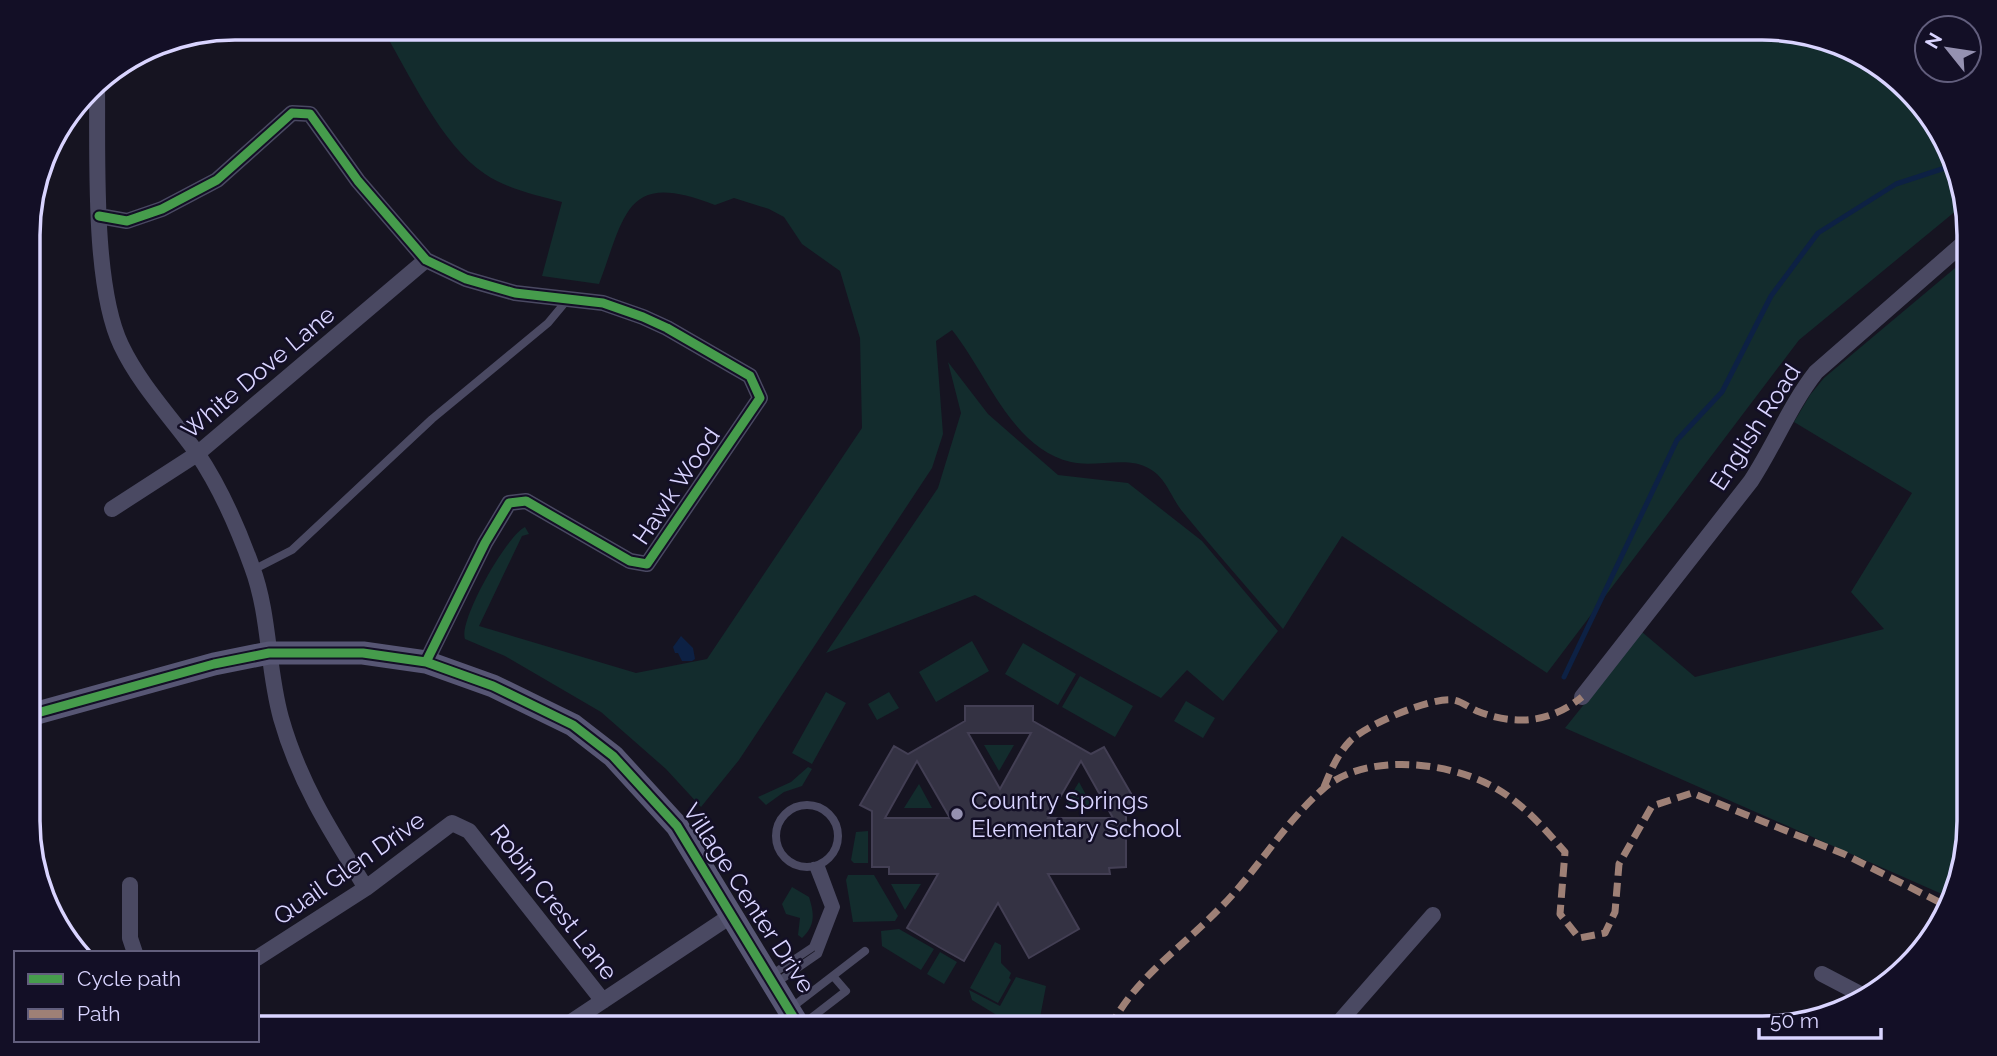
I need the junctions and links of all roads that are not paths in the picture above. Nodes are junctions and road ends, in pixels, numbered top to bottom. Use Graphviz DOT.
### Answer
graph roads {
  1 [pos="97,97"];
  2 [pos="99,216"];
  3 [pos="1957,249"];
  4 [pos="426,260"];
  5 [pos="569,298"];
  6 [pos="197,454"];
  7 [pos="112,509"];
  8 [pos="253,570"];
  9 [pos="269,653"];
  10 [pos="426,662"];
  11 [pos="1582,697"];
  12 [pos="40,712"];
  13 [pos="469,831"];
  14 [pos="817,865"];
  15 [pos="130,885"];
  16 [pos="366,888"];
  17 [pos="732,915"];
  18 [pos="1433,915"];
  19 [pos="134,951"];
  20 [pos="865,951"];
  21 [pos="259,957"];
  22 [pos="1822,974"];
  23 [pos="833,976"];
  24 [pos="771,981"];
  25 [pos="1856,992"];
  26 [pos="603,1000"];
  27 [pos="1345,1015"];
  28 [pos="580,1016"];
  29 [pos="793,1016"];
  30 [pos="800,1016"];
  31 [pos="805,1016"];
  1 -- 2 [label="street"];
  2 -- 4 [label="street"];
  2 -- 6 [label="street"];
  3 -- 11 [label="street, English Road"];
  4 -- 5 [label="street"];
  4 -- 6 [label="street, White Dove Lane"];
  5 -- 8 [label="lane"];
  5 -- 10 [label="street, Hawk Wood"];
  6 -- 7 [label="street, White Dove Lane"];
  6 -- 8 [label="street"];
  8 -- 9 [label="street"];
  9 -- 10 [label="street, Village Center Drive"];
  9 -- 12 [label="street, Village Center Drive"];
  9 -- 16 [label="street"];
  10 -- 17 [label="street, Village Center Drive"];
  13 -- 16 [label="street, Quail Glen Drive"];
  13 -- 26 [label="street, Robin Crest Lane"];
  14 -- 14 [label="lane"];
  14 -- 24 [label="lane"];
  15 -- 19 [label="street"];
  16 -- 21 [label="street, Quail Glen Drive"];
  17 -- 24 [label="street, Village Center Drive"];
  17 -- 26 [label="street"];
  18 -- 27 [label="street"];
  20 -- 23 [label="lane"];
  22 -- 25 [label="street"];
  23 -- 30 [label="lane"];
  23 -- 31 [label="lane"];
  24 -- 29 [label="street, Village Center Drive"];
  26 -- 28 [label="street"];
}
